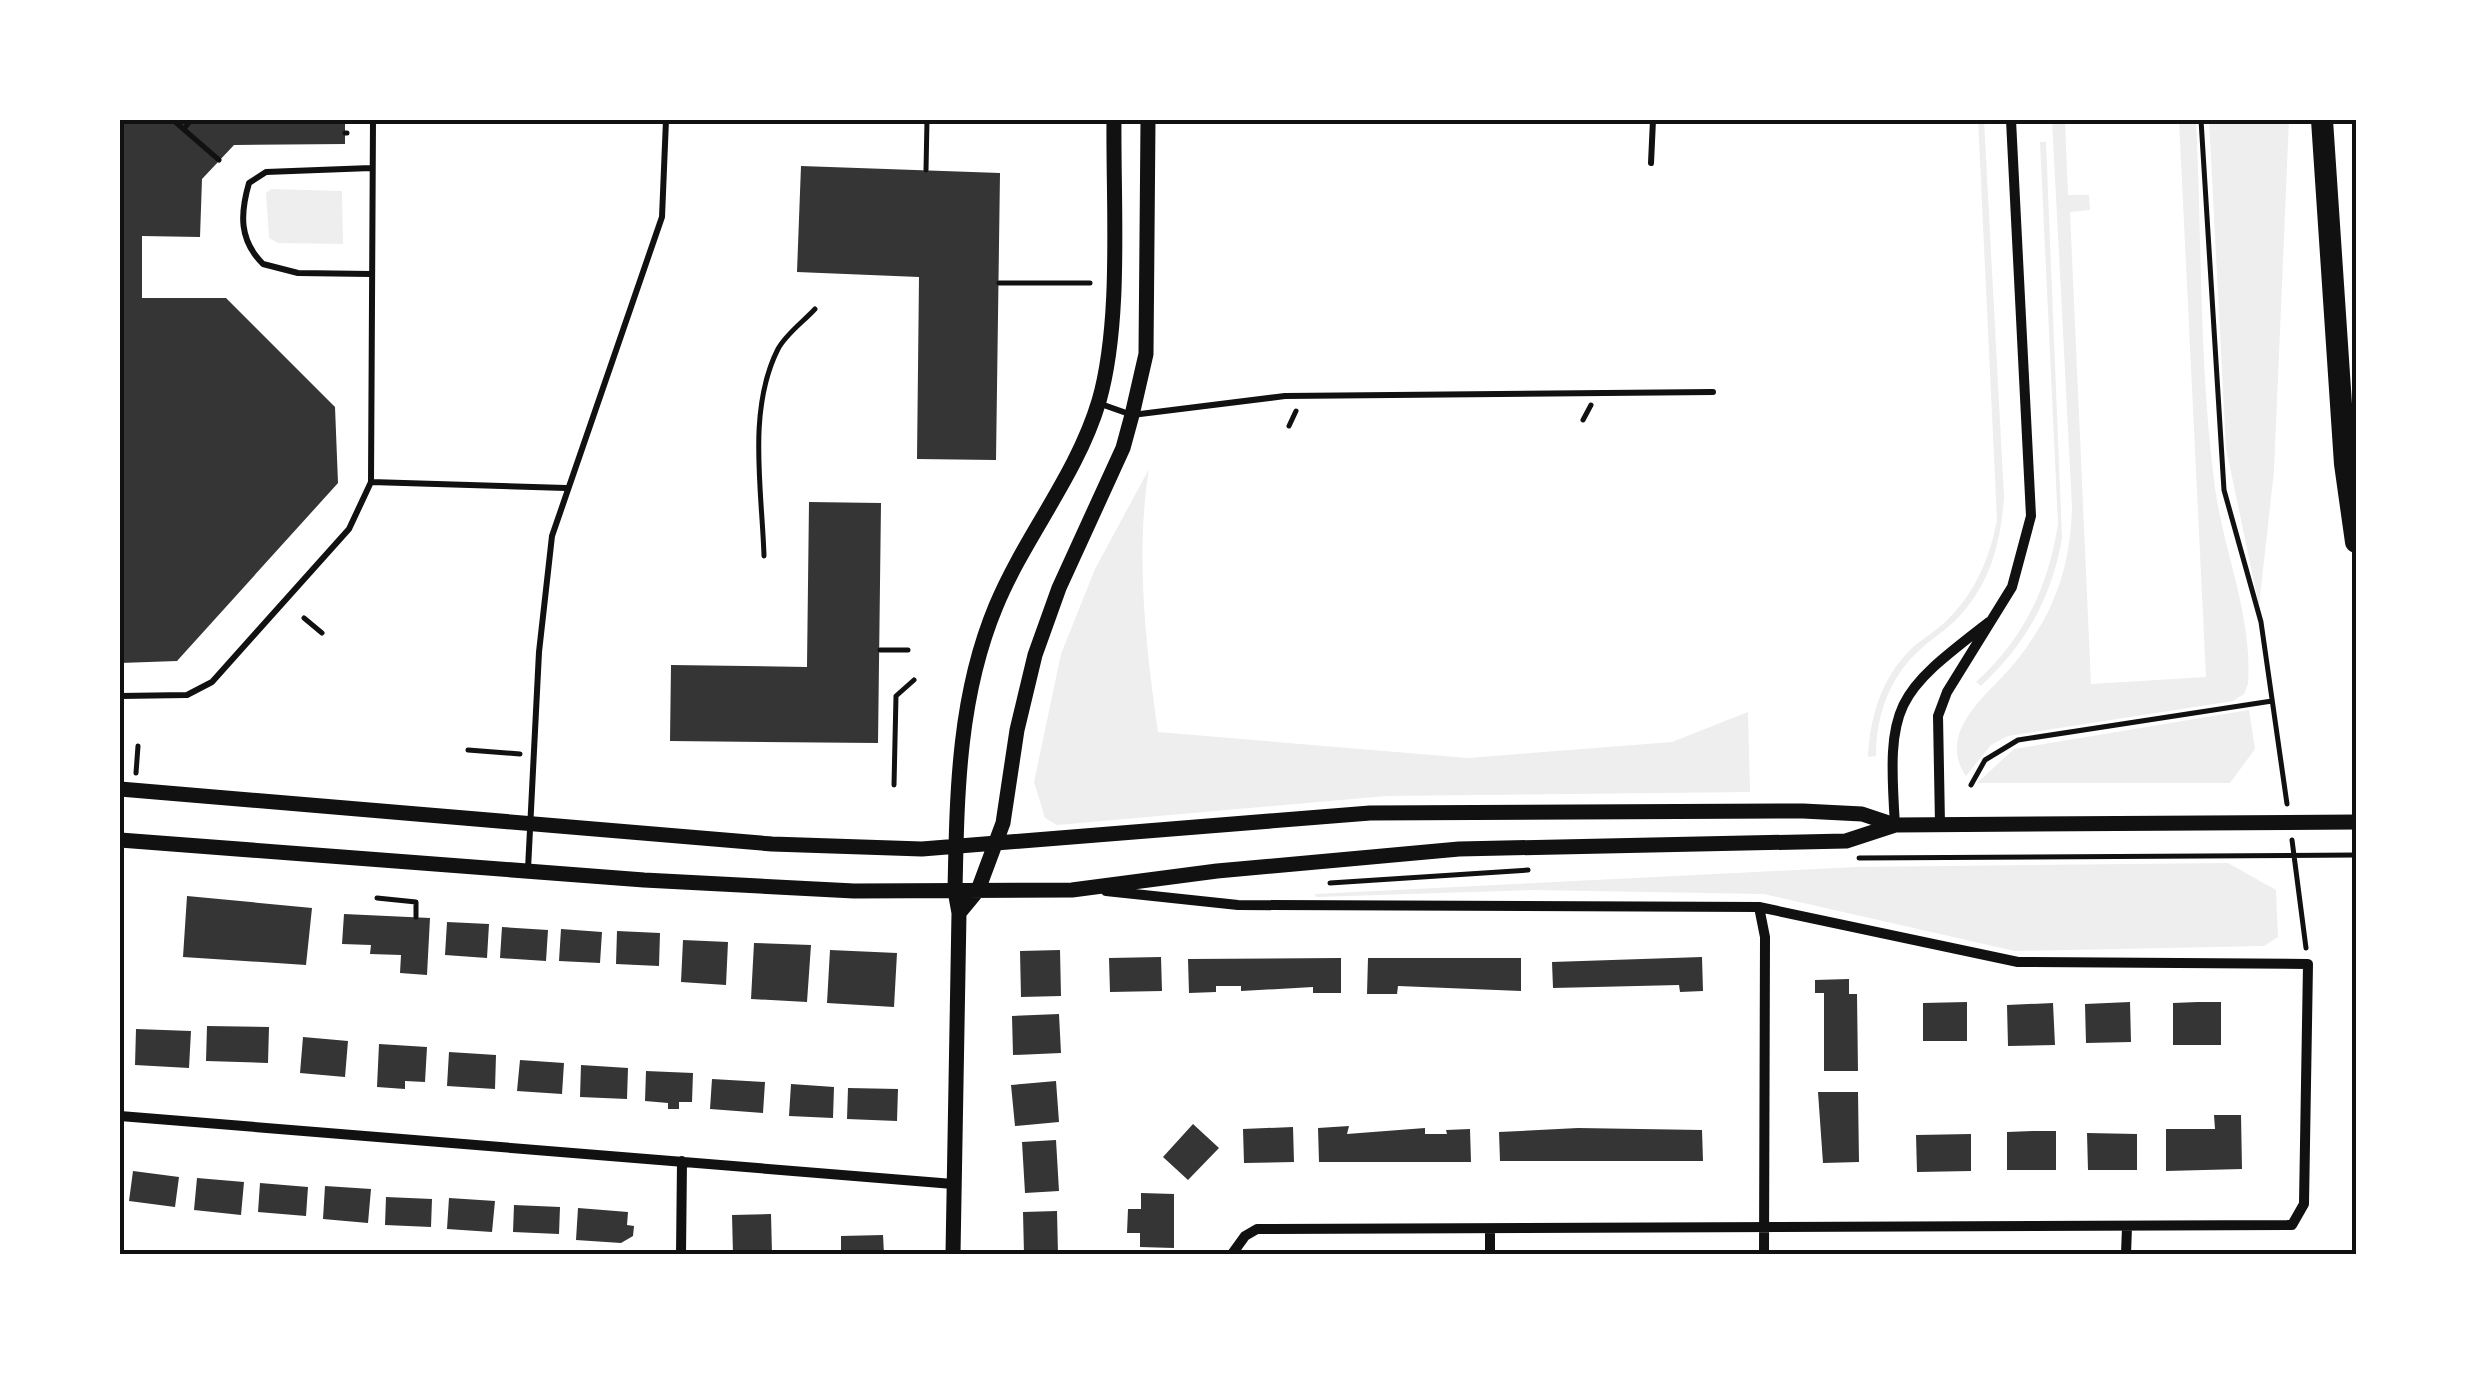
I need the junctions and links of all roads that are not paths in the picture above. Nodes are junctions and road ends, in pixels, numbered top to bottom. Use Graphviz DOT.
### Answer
graph roads {
  1 [pos="373,120"];
  2 [pos="666,120"];
  3 [pos="1114,120"];
  4 [pos="1148,120"];
  5 [pos="1653,120"];
  6 [pos="2011,120"];
  7 [pos="2322,120"];
  8 [pos="1651,163"];
  9 [pos="371,168"];
  10 [pos="371,274"];
  11 [pos="1713,392"];
  12 [pos="1098,403"];
  13 [pos="1132,415"];
  14 [pos="371,482"];
  15 [pos="566,488"];
  16 [pos="2356,542"];
  17 [pos="1998,615"];
  18 [pos="120,696"];
  19 [pos="120,790"];
  20 [pos="2356,822"];
  21 [pos="1940,824"];
  22 [pos="531,825"];
  23 [pos="1895,826"];
  24 [pos="120,840"];
  25 [pos="995,846"];
  26 [pos="956,848"];
  27 [pos="528,870"];
  28 [pos="954,890"];
  29 [pos="978,890"];
  30 [pos="1072,890"];
  31 [pos="1759,907"];
  32 [pos="959,912"];
  33 [pos="120,1116"];
  34 [pos="682,1160"];
  35 [pos="954,1184"];
  36 [pos="2126,1227"];
  37 [pos="1764,1230"];
  38 [pos="1490,1231"];
  39 [pos="681,1254"];
  40 [pos="953,1254"];
  41 [pos="1232,1254"];
  42 [pos="1490,1254"];
  43 [pos="1764,1254"];
  44 [pos="2126,1254"];
  1 -- 9 [label="lane"];
  2 -- 15 [label="lane"];
  3 -- 12 [label="street"];
  4 -- 13 [label="street"];
  5 -- 8 [label="lane"];
  6 -- 17 [label="street"];
  7 -- 16 [label="highway"];
  9 -- 10 [label="lane"];
  9 -- 10 [label="lane"];
  10 -- 14 [label="lane"];
  11 -- 13 [label="lane"];
  12 -- 13 [label="lane"];
  12 -- 26 [label="street"];
  13 -- 25 [label="street"];
  14 -- 15 [label="lane"];
  14 -- 18 [label="lane"];
  15 -- 22 [label="lane"];
  17 -- 21 [label="street"];
  17 -- 23 [label="street"];
  19 -- 22 [label="street"];
  20 -- 21 [label="street"];
  21 -- 23 [label="street"];
  22 -- 26 [label="street"];
  22 -- 27 [label="lane"];
  23 -- 25 [label="street"];
  23 -- 30 [label="street"];
  24 -- 27 [label="street"];
  25 -- 26 [label="street"];
  25 -- 29 [label="street"];
  26 -- 28 [label="street"];
  27 -- 28 [label="street"];
  28 -- 29 [label="street"];
  28 -- 32 [label="street"];
  29 -- 30 [label="street"];
  29 -- 32 [label="street"];
  30 -- 31 [label="street"];
  31 -- 36 [label="street"];
  31 -- 37 [label="street"];
  32 -- 35 [label="street"];
  33 -- 34 [label="street"];
  34 -- 35 [label="street"];
  34 -- 39 [label="street"];
  35 -- 40 [label="street"];
  36 -- 37 [label="street"];
  36 -- 44 [label="street"];
  37 -- 38 [label="street"];
  37 -- 43 [label="street"];
  38 -- 41 [label="street"];
  38 -- 42 [label="street"];
}
